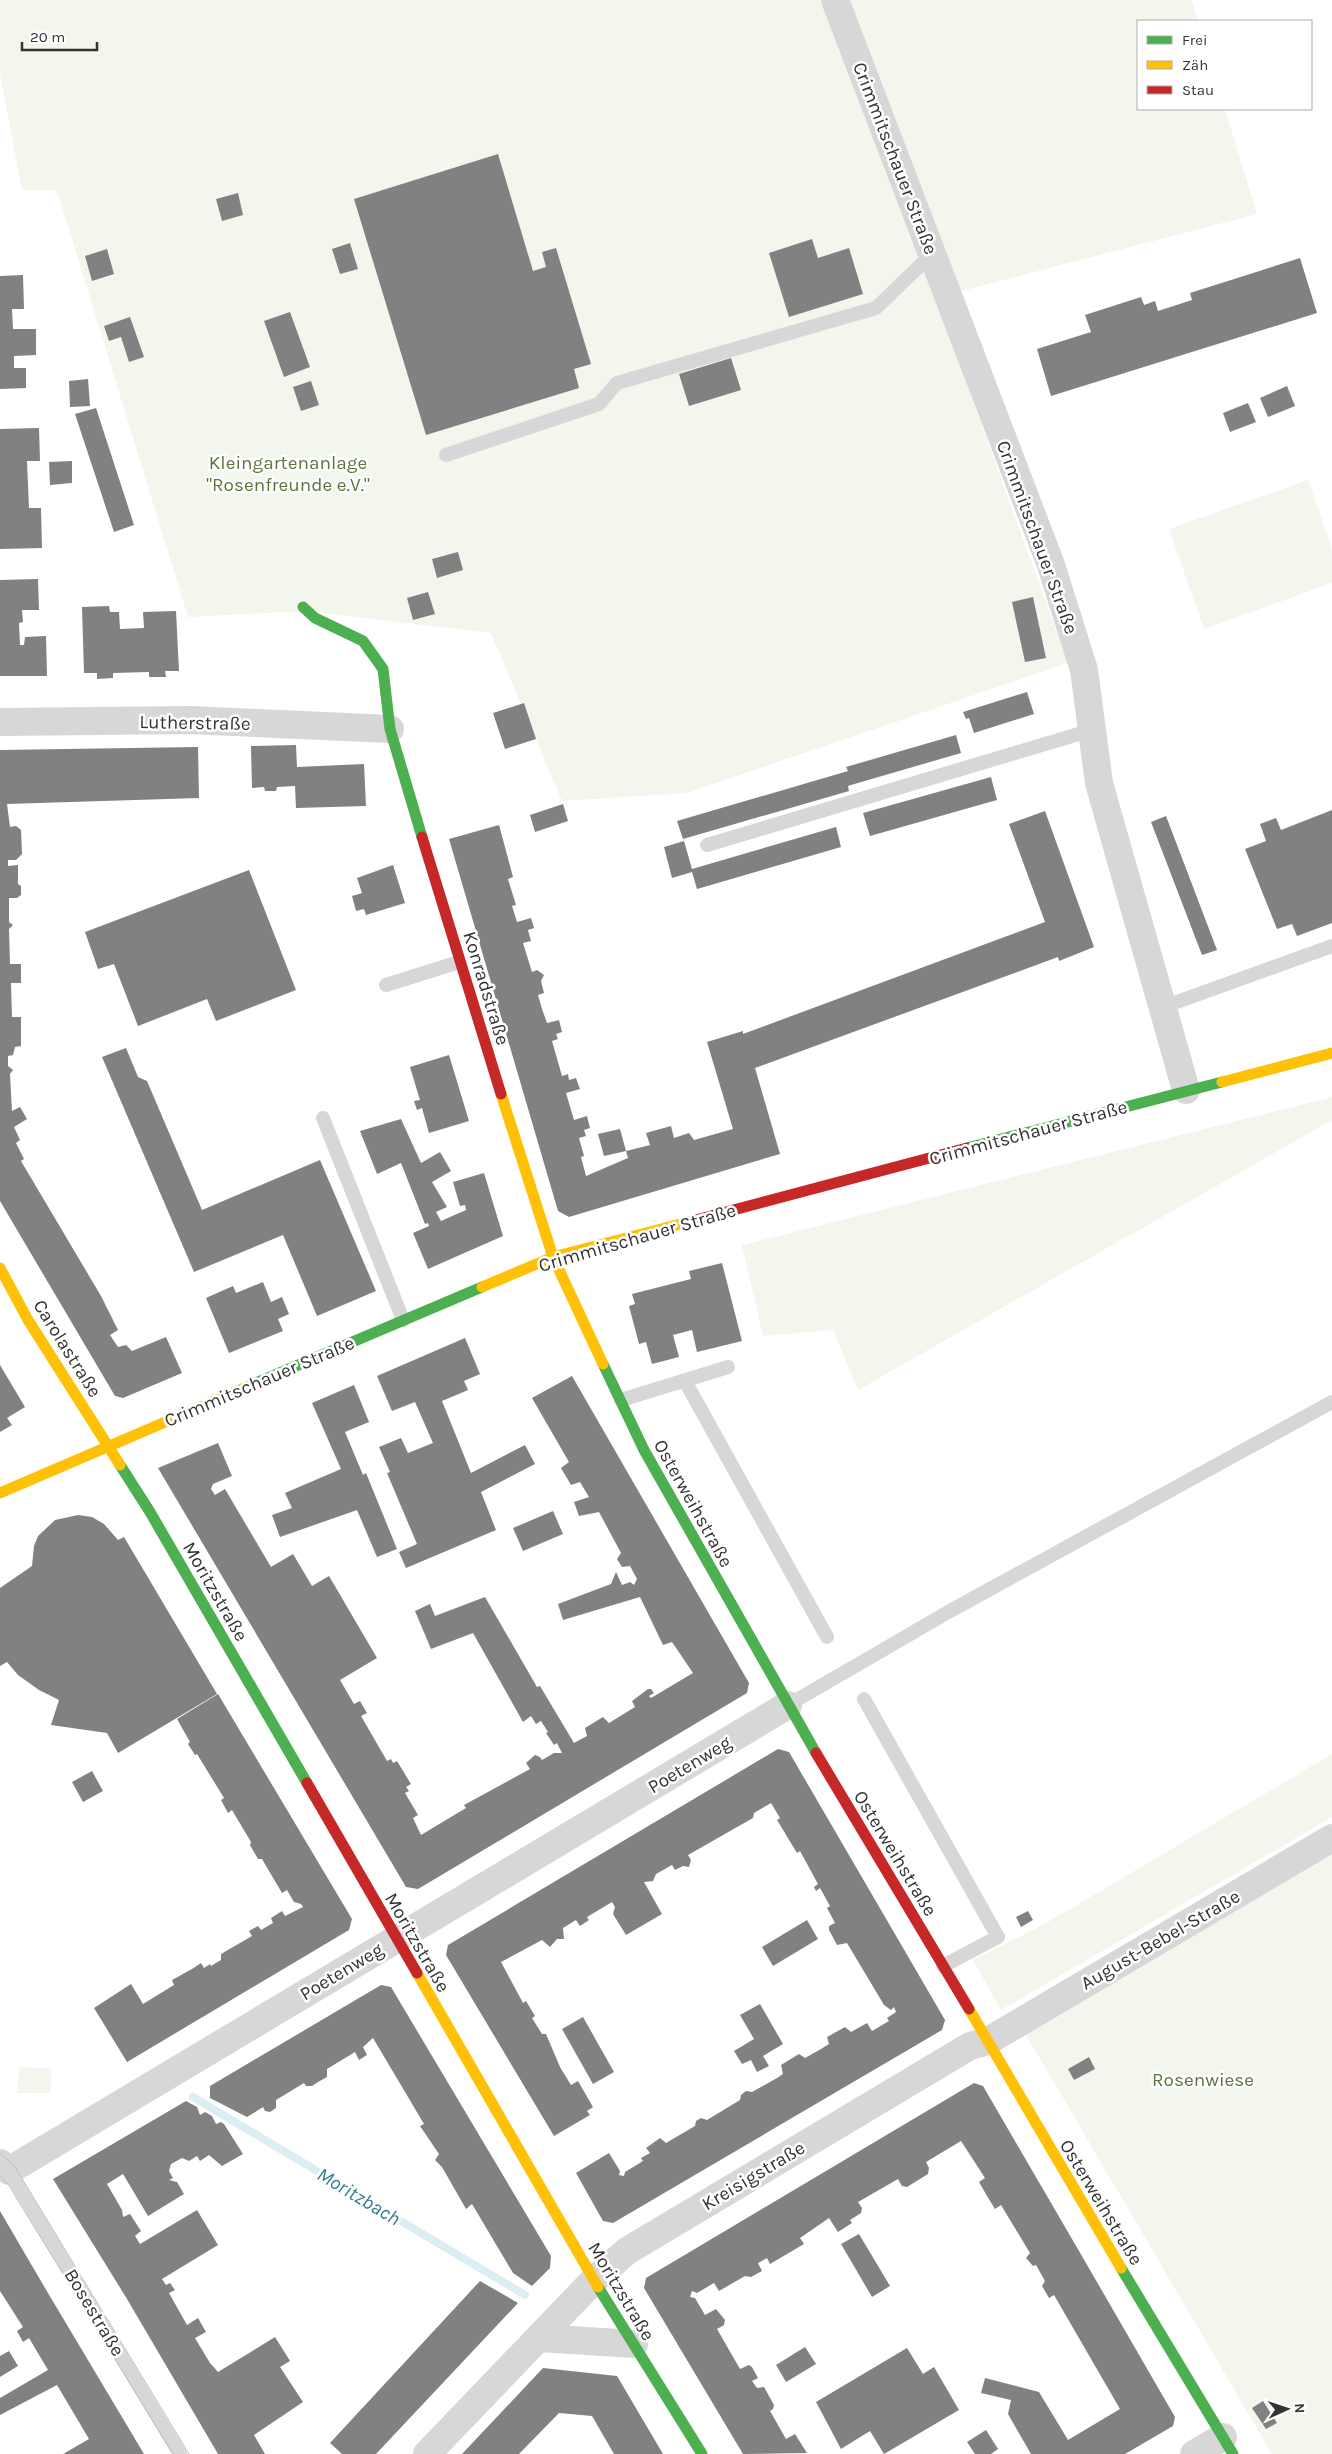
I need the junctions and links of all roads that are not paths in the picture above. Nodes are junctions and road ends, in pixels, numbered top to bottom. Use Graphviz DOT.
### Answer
graph roads {
  1 [pos="835,0"];
  2 [pos="932,254"];
  3 [pos="446,455"];
  4 [pos="303,607"];
  5 [pos="0,722"];
  6 [pos="390,729"];
  7 [pos="1092,730"];
  8 [pos="707,845"];
  9 [pos="1332,946"];
  10 [pos="460,962"];
  11 [pos="386,985"];
  12 [pos="1163,1007"];
  13 [pos="1332,1054"];
  14 [pos="1186,1090"];
  15 [pos="323,1118"];
  16 [pos="553,1257"];
  17 [pos="0,1268"];
  18 [pos="403,1320"];
  19 [pos="728,1367"];
  20 [pos="685,1382"];
  21 [pos="621,1400"];
  22 [pos="1332,1402"];
  23 [pos="109,1444"];
  24 [pos="0,1493"];
  25 [pos="827,1637"];
  26 [pos="864,1699"];
  27 [pos="788,1705"];
  28 [pos="1332,1838"];
  29 [pos="396,1938"];
  30 [pos="943,1966"];
  31 [pos="988,2041"];
  32 [pos="4,2167"];
  33 [pos="594,2280"];
  34 [pos="539,2338"];
  35 [pos="634,2344"];
  36 [pos="1228,2446"];
  37 [pos="180,2454"];
  38 [pos="427,2454"];
  39 [pos="702,2454"];
  40 [pos="1194,2454"];
  1 -- 2 [label="street, Crimmitschauer Straße"];
  2 -- 3 [label="lane"];
  2 -- 7 [label="street, Crimmitschauer Straße"];
  4 -- 6 [label="street, Konradstraße"];
  5 -- 6 [label="street, Lutherstraße"];
  6 -- 10 [label="street, Konradstraße"];
  7 -- 8 [label="lane"];
  7 -- 12 [label="street, Crimmitschauer Straße"];
  9 -- 12 [label="lane"];
  10 -- 11 [label="lane"];
  10 -- 16 [label="street, Konradstraße"];
  12 -- 14 [label="street, Crimmitschauer Straße"];
  13 -- 14 [label="street, Crimmitschauer Straße"];
  14 -- 16 [label="street, Crimmitschauer Straße"];
  15 -- 18 [label="lane"];
  16 -- 18 [label="street, Crimmitschauer Straße"];
  16 -- 21 [label="street, Osterweihstraße"];
  17 -- 23 [label="street, Carolastraße"];
  18 -- 23 [label="street, Crimmitschauer Straße"];
  19 -- 20 [label="lane"];
  20 -- 21 [label="lane"];
  20 -- 25 [label="lane"];
  21 -- 27 [label="street, Osterweihstraße"];
  22 -- 27 [label="lane"];
  23 -- 24 [label="street, Crimmitschauer Straße"];
  23 -- 29 [label="street, Moritzstraße"];
  26 -- 30 [label="lane"];
  27 -- 29 [label="street, Poetenweg"];
  27 -- 30 [label="street, Osterweihstraße"];
  28 -- 31 [label="street, August-Bebel-Straße"];
  29 -- 32 [label="street, Poetenweg"];
  29 -- 33 [label="street, Moritzstraße"];
  30 -- 31 [label="street, Osterweihstraße"];
  31 -- 33 [label="street, Kreisigstraße"];
  31 -- 36 [label="street, Osterweihstraße"];
  32 -- 37 [label="lane, Bosestraße"];
  33 -- 34 [label="street, Kreisigstraße"];
  33 -- 35 [label="street, Moritzstraße"];
  34 -- 35 [label="street"];
  34 -- 38 [label="street, Kreisigstraße"];
  35 -- 39 [label="street, Moritzstraße"];
  36 -- 40 [label="street"];
}
